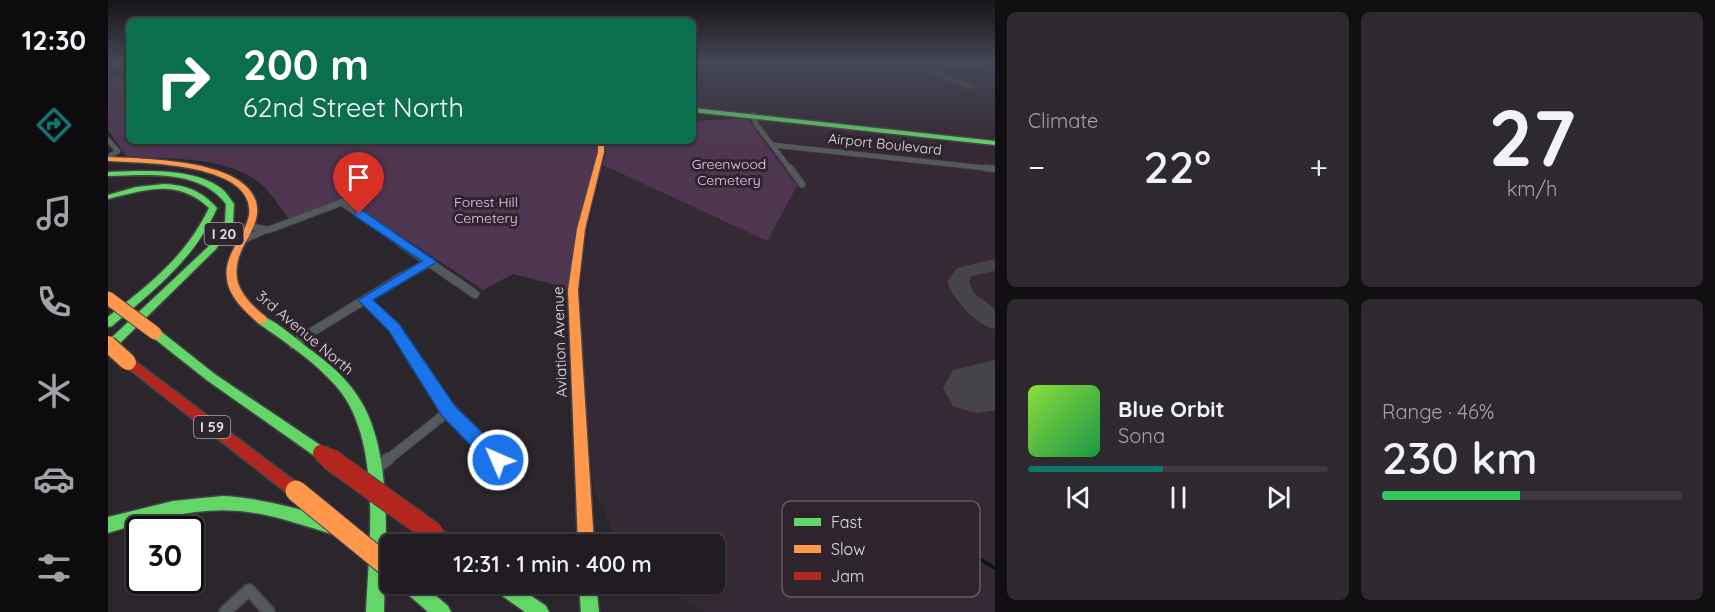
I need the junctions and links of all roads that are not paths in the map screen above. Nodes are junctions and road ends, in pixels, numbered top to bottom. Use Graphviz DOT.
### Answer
graph roads {
  1 [pos="696,110"];
  2 [pos="753,116"];
  3 [pos="108,140"];
  4 [pos="995,141"];
  5 [pos="601,144"];
  6 [pos="772,145"];
  7 [pos="108,158"];
  8 [pos="995,169"];
  9 [pos="108,174"];
  10 [pos="802,184"];
  11 [pos="380,188"];
  12 [pos="108,197"];
  13 [pos="341,202"];
  14 [pos="249,226"];
  15 [pos="268,230"];
  16 [pos="241,242"];
  17 [pos="431,262"];
  18 [pos="475,294"];
  19 [pos="108,298"];
  20 [pos="365,300"];
  21 [pos="108,323"];
  22 [pos="292,344"];
  23 [pos="108,346"];
  24 [pos="448,411"];
  25 [pos="498,460"];
  26 [pos="375,470"];
  27 [pos="108,525"];
  28 [pos="345,530"];
  29 [pos="434,534"];
  30 [pos="585,534"];
  31 [pos="380,560"];
  32 [pos="421,594"];
  33 [pos="514,594"];
  34 [pos="589,594"];
  35 [pos="439,610"];
  36 [pos="225,612"];
  37 [pos="269,612"];
  38 [pos="375,612"];
  39 [pos="540,612"];
  40 [pos="590,612"];
  1 -- 2 [label="main road"];
  2 -- 4 [label="main road"];
  2 -- 6 [label="street"];
  3 -- 7 [label="street"];
  5 -- 30 [label="main road, Aviation Avenue"];
  6 -- 8 [label="street, Airport Boulevard"];
  6 -- 10 [label="street"];
  7 -- 14 [label="main road, 3rd Avenue North"];
  9 -- 23 [label="main road, I 20"];
  11 -- 13 [label="street"];
  12 -- 21 [label="main road"];
  13 -- 15 [label="street"];
  13 -- 17 [label="street"];
  14 -- 15 [label="street"];
  14 -- 16 [label="main road, 3rd Avenue North"];
  15 -- 16 [label="street"];
  16 -- 22 [label="main road, 3rd Avenue North"];
  17 -- 18 [label="street"];
  17 -- 20 [label="street"];
  19 -- 29 [label="main road, I 59, bridge"];
  20 -- 22 [label="street"];
  20 -- 24 [label="street"];
  22 -- 26 [label="main road, 3rd Avenue North"];
  23 -- 28 [label="main road, I 59, bridge"];
  24 -- 25 [label="street"];
  24 -- 26 [label="street"];
  26 -- 38 [label="main road, 3rd Avenue North"];
  27 -- 28 [label="main road"];
  28 -- 31 [label="main road, I 59, bridge"];
  32 -- 35 [label="main road"];
  33 -- 39 [label="main road"];
  34 -- 40 [label="main road"];
  36 -- 37 [label="street"];
}
